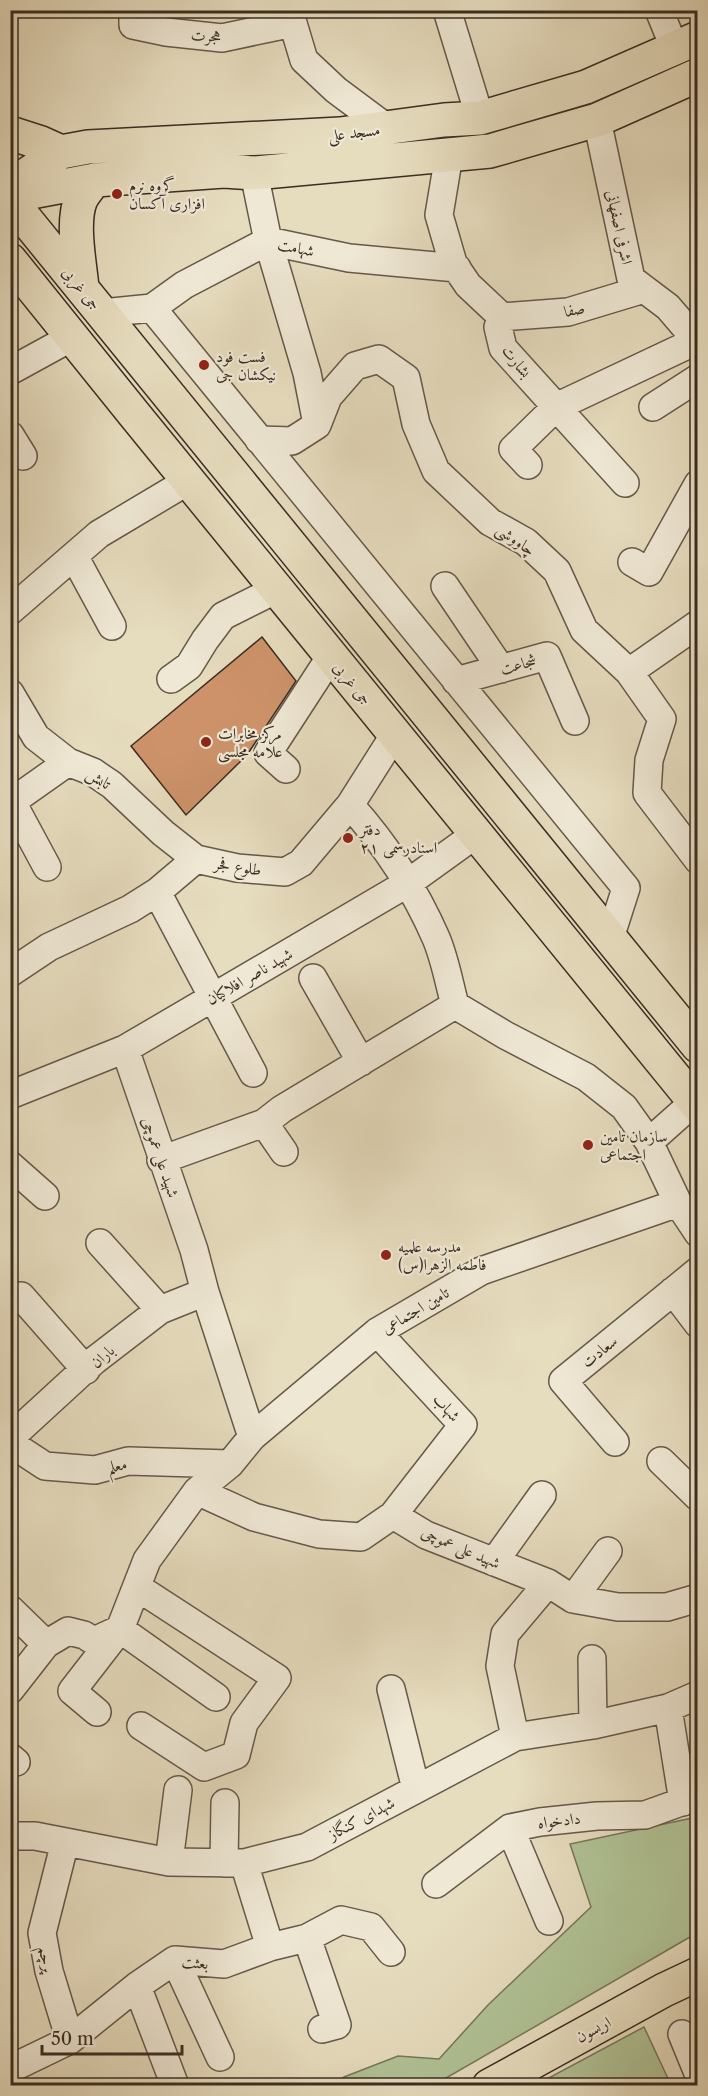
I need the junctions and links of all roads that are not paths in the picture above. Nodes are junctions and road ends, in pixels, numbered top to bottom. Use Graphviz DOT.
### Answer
graph roads {
  1 [pos="133,10"];
  2 [pos="447,10"];
  3 [pos="659,10"];
  4 [pos="291,17"];
  5 [pos="686,43"];
  6 [pos="698,75"];
  7 [pos="336,90"];
  8 [pos="480,118"];
  9 [pos="597,120"];
  10 [pos="387,128"];
  11 [pos="10,134"];
  12 [pos="340,134"];
  13 [pos="61,152"];
  14 [pos="449,155"];
  15 [pos="255,173"];
  16 [pos="95,180"];
  17 [pos="10,196"];
  18 [pos="268,241"];
  19 [pos="10,260"];
  20 [pos="457,268"];
  21 [pos="82,288"];
  22 [pos="644,289"];
  23 [pos="10,300"];
  24 [pos="152,308"];
  25 [pos="102,313"];
  26 [pos="502,317"];
  27 [pos="64,327"];
  28 [pos="697,341"];
  29 [pos="10,371"];
  30 [pos="698,378"];
  31 [pos="653,406"];
  32 [pos="556,407"];
  33 [pos="317,425"];
  34 [pos="259,440"];
  35 [pos="528,465"];
  36 [pos="188,481"];
  37 [pos="625,483"];
  38 [pos="698,484"];
  39 [pos="74,556"];
  40 [pos="632,562"];
  41 [pos="445,586"];
  42 [pos="277,589"];
  43 [pos="10,611"];
  44 [pos="112,626"];
  45 [pos="696,628"];
  46 [pos="331,656"];
  47 [pos="501,669"];
  48 [pos="629,672"];
  49 [pos="171,679"];
  50 [pos="456,681"];
  51 [pos="10,693"];
  52 [pos="574,721"];
  53 [pos="395,734"];
  54 [pos="68,762"];
  55 [pos="286,769"];
  56 [pos="11,803"];
  57 [pos="350,805"];
  58 [pos="476,834"];
  59 [pos="196,859"];
  60 [pos="698,860"];
  61 [pos="47,867"];
  62 [pos="408,883"];
  63 [pos="157,891"];
  64 [pos="610,938"];
  65 [pos="10,974"];
  66 [pos="313,978"];
  67 [pos="212,998"];
  68 [pos="455,1005"];
  69 [pos="695,1038"];
  70 [pos="125,1049"];
  71 [pos="361,1062"];
  72 [pos="253,1073"];
  73 [pos="10,1095"];
  74 [pos="696,1104"];
  75 [pos="264,1123"];
  76 [pos="649,1142"];
  77 [pos="284,1152"];
  78 [pos="161,1160"];
  79 [pos="10,1165"];
  80 [pos="45,1196"];
  81 [pos="678,1203"];
  82 [pos="698,1233"];
  83 [pos="100,1244"];
  84 [pos="698,1271"];
  85 [pos="673,1291"];
  86 [pos="205,1292"];
  87 [pos="21,1296"];
  88 [pos="160,1310"];
  89 [pos="698,1324"];
  90 [pos="377,1332"];
  91 [pos="86,1370"];
  92 [pos="252,1437"];
  93 [pos="10,1438"];
  94 [pos="615,1442"];
  95 [pos="10,1443"];
  96 [pos="661,1461"];
  97 [pos="230,1464"];
  98 [pos="197,1491"];
  99 [pos="542,1495"];
  100 [pos="698,1497"];
  101 [pos="393,1515"];
  102 [pos="608,1551"];
  103 [pos="494,1562"];
  104 [pos="548,1583"];
  105 [pos="137,1587"];
  106 [pos="698,1598"];
  107 [pos="573,1599"];
  108 [pos="10,1609"];
  109 [pos="120,1629"];
  110 [pos="46,1644"];
  111 [pos="592,1659"];
  112 [pos="14,1680"];
  113 [pos="391,1689"];
  114 [pos="698,1695"];
  115 [pos="216,1697"];
  116 [pos="668,1708"];
  117 [pos="97,1712"];
  118 [pos="593,1725"];
  119 [pos="141,1726"];
  120 [pos="515,1737"];
  121 [pos="416,1789"];
  122 [pos="178,1790"];
  123 [pos="690,1799"];
  124 [pos="225,1803"];
  125 [pos="510,1828"];
  126 [pos="10,1836"];
  127 [pos="64,1842"];
  128 [pos="169,1862"];
  129 [pos="234,1863"];
  130 [pos="436,1884"];
  131 [pos="549,1921"];
  132 [pos="307,1938"];
  133 [pos="270,1947"];
  134 [pos="391,1952"];
  135 [pos="175,1960"];
  136 [pos="698,1974"];
  137 [pos="137,1986"];
  138 [pos="322,2029"];
  139 [pos="682,2034"];
  140 [pos="70,2040"];
  141 [pos="220,2057"];
  142 [pos="10,2069"];
  143 [pos="698,2073"];
  144 [pos="174,2083"];
  145 [pos="489,2085"];
  1 -- 4 [label="street, هجرت"];
  2 -- 8 [label="street"];
  3 -- 5 [label="street"];
  4 -- 7 [label="street"];
  5 -- 8 [label="main road, مسجد علی"];
  6 -- 9 [label="main road, مسجد علی"];
  7 -- 10 [label="street"];
  7 -- 12 [label="street"];
  8 -- 10 [label="main road, مسجد علی"];
  9 -- 14 [label="main road, مسجد علی"];
  9 -- 22 [label="street, اشرفی اصفهانی"];
  10 -- 12 [label="main road, مسجد علی"];
  11 -- 13 [label="main road"];
  12 -- 13 [label="main road, مسجد علی"];
  13 -- 17 [label="main road, مسجد علی"];
  14 -- 15 [label="main road, مسجد علی"];
  14 -- 20 [label="street"];
  15 -- 16 [label="main road, مسجد علی"];
  15 -- 18 [label="street"];
  16 -- 17 [label="main road, مسجد علی"];
  16 -- 21 [label="main road"];
  17 -- 21 [label="main road, جی غربی"];
  18 -- 20 [label="street, شهامت"];
  18 -- 24 [label="street, شهامت"];
  18 -- 33 [label="street"];
  19 -- 27 [label="main road, جی غربی"];
  20 -- 26 [label="street"];
  21 -- 25 [label="main road, جی غربی"];
  22 -- 26 [label="street, صفا"];
  22 -- 28 [label="street, اشرفی اصفهانی"];
  23 -- 27 [label="main road"];
  24 -- 25 [label="street"];
  24 -- 34 [label="street"];
  25 -- 64 [label="main road, جی غربی"];
  26 -- 32 [label="street, بشارت"];
  27 -- 29 [label="street"];
  27 -- 36 [label="main road, جی غربی"];
  28 -- 32 [label="street"];
  30 -- 31 [label="street"];
  32 -- 35 [label="street"];
  32 -- 37 [label="street, بشارت"];
  33 -- 34 [label="street"];
  33 -- 48 [label="street, چاووشی"];
  34 -- 50 [label="street"];
  36 -- 39 [label="street"];
  36 -- 42 [label="main road, جی غربی"];
  38 -- 40 [label="street"];
  39 -- 43 [label="street"];
  39 -- 44 [label="street"];
  41 -- 47 [label="street"];
  42 -- 46 [label="main road, جی غربی"];
  42 -- 49 [label="street"];
  45 -- 48 [label="street"];
  46 -- 53 [label="main road, جی غربی"];
  46 -- 55 [label="street"];
  47 -- 50 [label="street, شجاعت"];
  47 -- 52 [label="street, شجاعت"];
  48 -- 60 [label="street, چاووشی"];
  50 -- 64 [label="street"];
  51 -- 54 [label="street, تابش"];
  53 -- 57 [label="street, طلوع فجر"];
  53 -- 58 [label="main road, جی غربی"];
  54 -- 56 [label="street"];
  54 -- 59 [label="street, تابش"];
  56 -- 61 [label="street"];
  57 -- 59 [label="street, طلوع فجر"];
  57 -- 62 [label="street"];
  58 -- 62 [label="street, شهید ناصر افلاکیان"];
  58 -- 74 [label="main road, جی غربی"];
  59 -- 63 [label="street, طلوع فجر"];
  62 -- 67 [label="street, شهید ناصر افلاکیان"];
  62 -- 68 [label="street"];
  63 -- 65 [label="street, طلوع فجر"];
  63 -- 67 [label="street"];
  64 -- 69 [label="main road, جی غربی"];
  66 -- 71 [label="street"];
  67 -- 70 [label="street, شهید ناصر افلاکیان"];
  67 -- 72 [label="street"];
  68 -- 71 [label="street"];
  68 -- 76 [label="street"];
  70 -- 73 [label="street, شهید ناصر افلاکیان"];
  70 -- 78 [label="street, شهید علی عموچی"];
  71 -- 75 [label="street"];
  74 -- 76 [label="street"];
  75 -- 77 [label="street"];
  75 -- 78 [label="street"];
  76 -- 81 [label="street"];
  78 -- 86 [label="street, شهید علی عموچی"];
  79 -- 80 [label="street"];
  81 -- 82 [label="street"];
  81 -- 90 [label="street, تامین اجتماعی"];
  83 -- 88 [label="street"];
  84 -- 85 [label="street, سعادت"];
  85 -- 89 [label="street"];
  85 -- 94 [label="street, سعادت"];
  86 -- 88 [label="street, باران"];
  86 -- 92 [label="street, شهید علی عموچی"];
  87 -- 91 [label="street"];
  88 -- 91 [label="street, باران"];
  90 -- 92 [label="street, تامین اجتماعی"];
  90 -- 101 [label="street, شهاب"];
  91 -- 93 [label="street, باران"];
  92 -- 97 [label="street, تامین اجتماعی"];
  95 -- 97 [label="street, معلم"];
  96 -- 100 [label="street"];
  97 -- 98 [label="street, تامین اجتماعی"];
  98 -- 101 [label="street"];
  98 -- 105 [label="street, تامین اجتماعی"];
  99 -- 103 [label="street"];
  101 -- 103 [label="street, شهید علی عموچی"];
  102 -- 107 [label="street"];
  103 -- 104 [label="street, شهید علی عموچی"];
  104 -- 107 [label="street, شهید علی عموچی"];
  104 -- 120 [label="street"];
  105 -- 109 [label="street, تامین اجتماعی"];
  105 -- 119 [label="street"];
  106 -- 107 [label="street, شهید علی عموچی"];
  108 -- 110 [label="street"];
  109 -- 110 [label="street"];
  109 -- 115 [label="street"];
  109 -- 117 [label="street, تامین اجتماعی"];
  110 -- 112 [label="street"];
  111 -- 118 [label="street"];
  113 -- 121 [label="street"];
  114 -- 116 [label="street, شهدای کنگاز"];
  116 -- 118 [label="street, شهدای کنگاز"];
  116 -- 123 [label="street"];
  118 -- 120 [label="street, شهدای کنگاز"];
  120 -- 121 [label="street, شهدای کنگاز"];
  121 -- 129 [label="street, شهدای کنگاز"];
  122 -- 128 [label="street"];
  123 -- 125 [label="street, دادخواه"];
  124 -- 129 [label="street"];
  125 -- 130 [label="street, دادخواه"];
  125 -- 131 [label="street"];
  126 -- 127 [label="street, شهدای کنگاز"];
  127 -- 128 [label="street, شهدای کنگاز"];
  127 -- 140 [label="street, پرچم"];
  128 -- 129 [label="street, شهدای کنگاز"];
  129 -- 133 [label="street"];
  132 -- 133 [label="street, بعثت"];
  132 -- 134 [label="street, بعثت"];
  132 -- 138 [label="street"];
  133 -- 135 [label="street, بعثت"];
  135 -- 137 [label="street, بعثت"];
  135 -- 141 [label="street"];
  136 -- 145 [label="main road, اریسون"];
  137 -- 140 [label="street, بعثت"];
  137 -- 144 [label="street"];
  139 -- 143 [label="street"];
  140 -- 142 [label="street, بعثت"];
}
